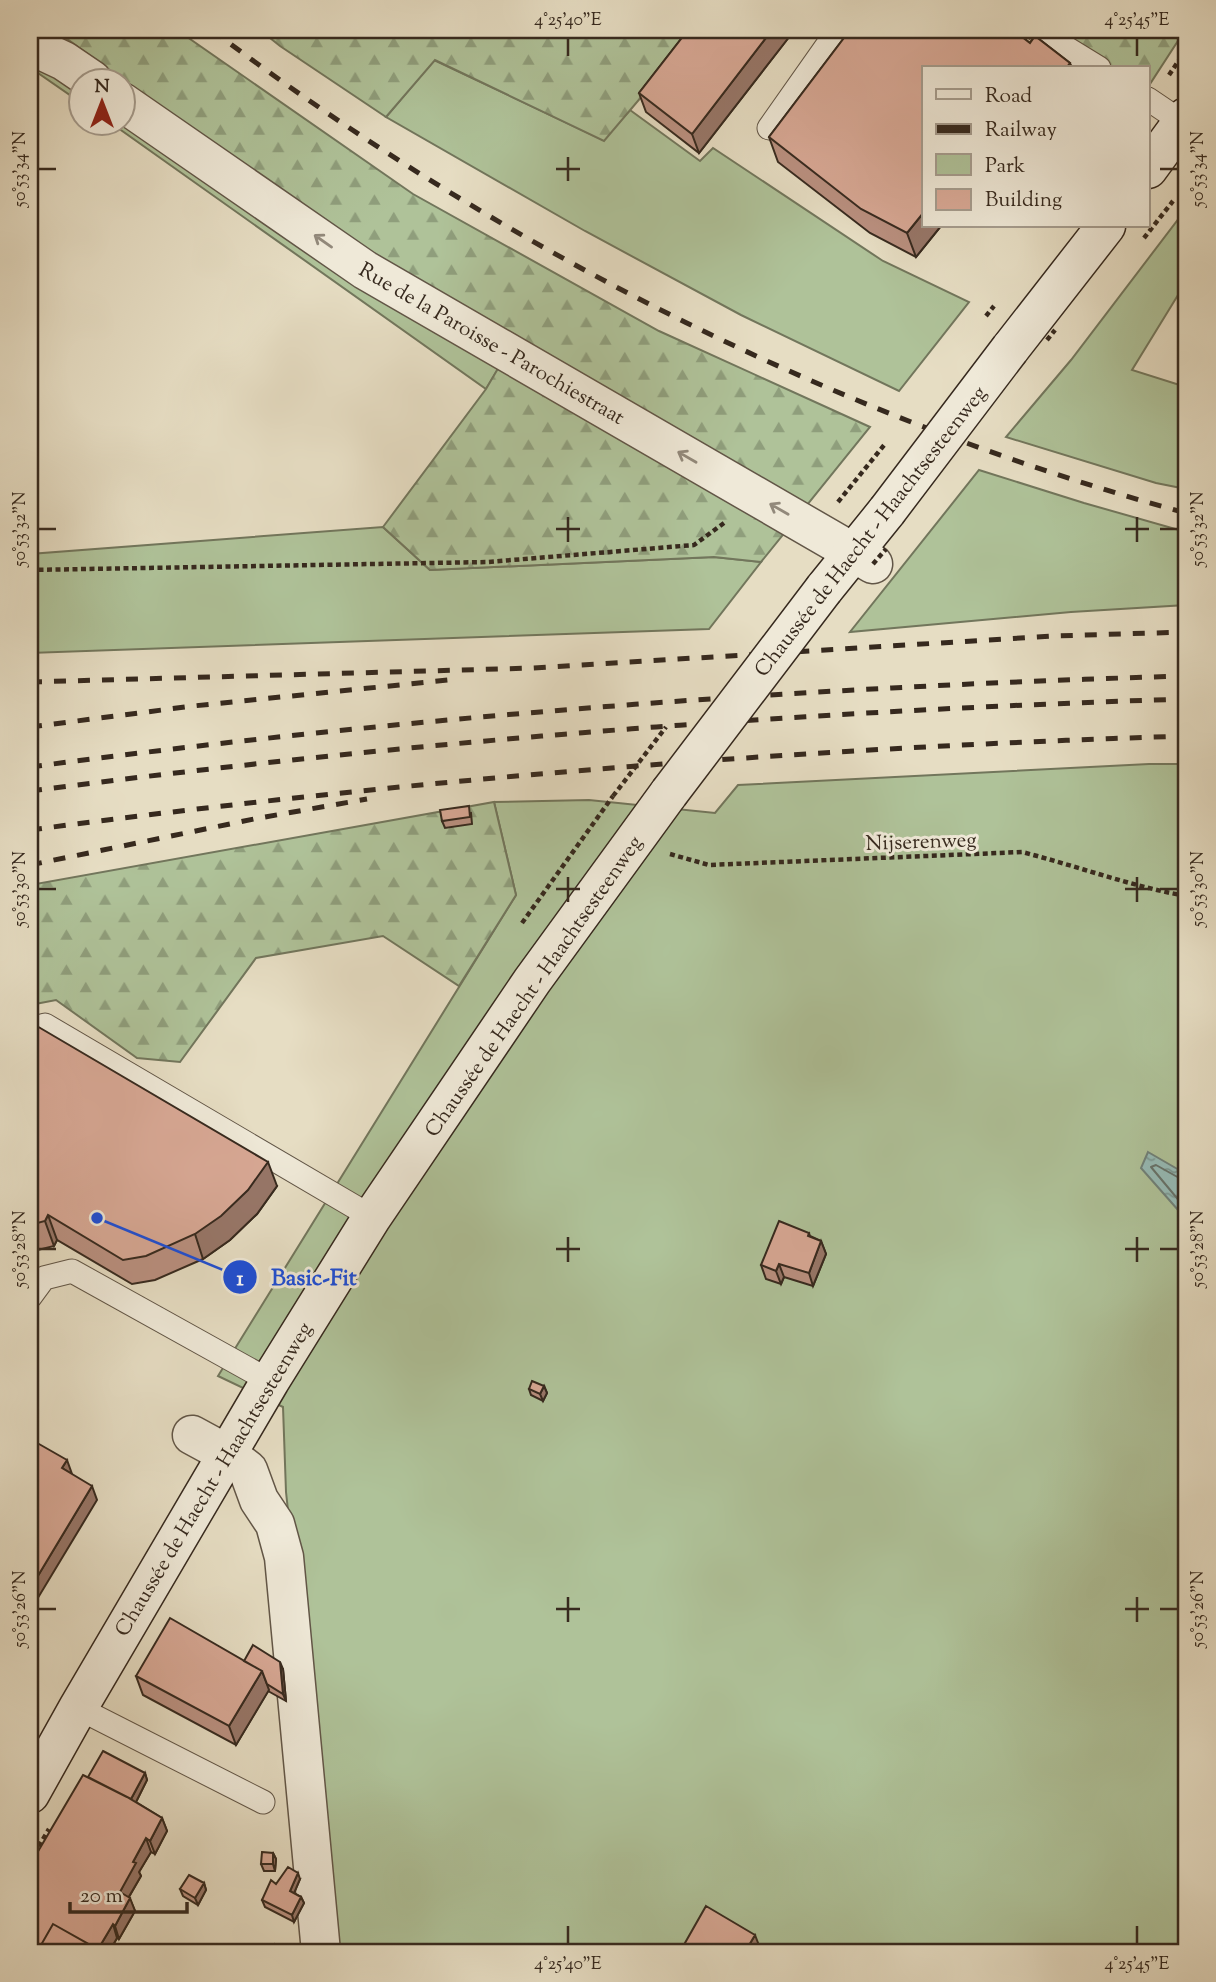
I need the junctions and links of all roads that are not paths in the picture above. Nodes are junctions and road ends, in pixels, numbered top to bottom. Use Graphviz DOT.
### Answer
graph roads {
  1 [pos="838,30"];
  2 [pos="1037,30"];
  3 [pos="30,45"];
  4 [pos="71,66"];
  5 [pos="1096,66"];
  6 [pos="1150,100"];
  7 [pos="136,112"];
  8 [pos="1184,119"];
  9 [pos="769,128"];
  10 [pos="1150,166"];
  11 [pos="1104,228"];
  12 [pos="863,559"];
  13 [pos="30,1029"];
  14 [pos="372,1217"];
  15 [pos="30,1297"];
  16 [pos="270,1381"];
  17 [pos="192,1435"];
  18 [pos="227,1454"];
  19 [pos="78,1708"];
  20 [pos="30,1794"];
  21 [pos="262,1802"];
  22 [pos="321,1952"];
  1 -- 9 [label="lane"];
  2 -- 5 [label="lane"];
  3 -- 4 [label="main road"];
  6 -- 8 [label="lane"];
  12 -- 7 [label="main road, Rue de la Paroisse - Parochiestraat, one-way"];
  8 -- 10 [label="main road"];
  11 -- 12 [label="main road, Chaussée de Haecht - Haachtsesteenweg, bridge"];
  12 -- 14 [label="main road, Chaussée de Haecht - Haachtsesteenweg, bridge"];
  13 -- 14 [label="lane"];
  14 -- 16 [label="main road, Chaussée de Haecht - Haachtsesteenweg"];
  15 -- 16 [label="lane"];
  16 -- 18 [label="main road, Chaussée de Haecht - Haachtsesteenweg"];
  17 -- 18 [label="main road"];
  18 -- 19 [label="main road, Chaussée de Haecht - Haachtsesteenweg"];
  18 -- 22 [label="main road"];
  19 -- 20 [label="main road, Chaussée de Haecht - Haachtsesteenweg"];
  19 -- 21 [label="lane"];
}
